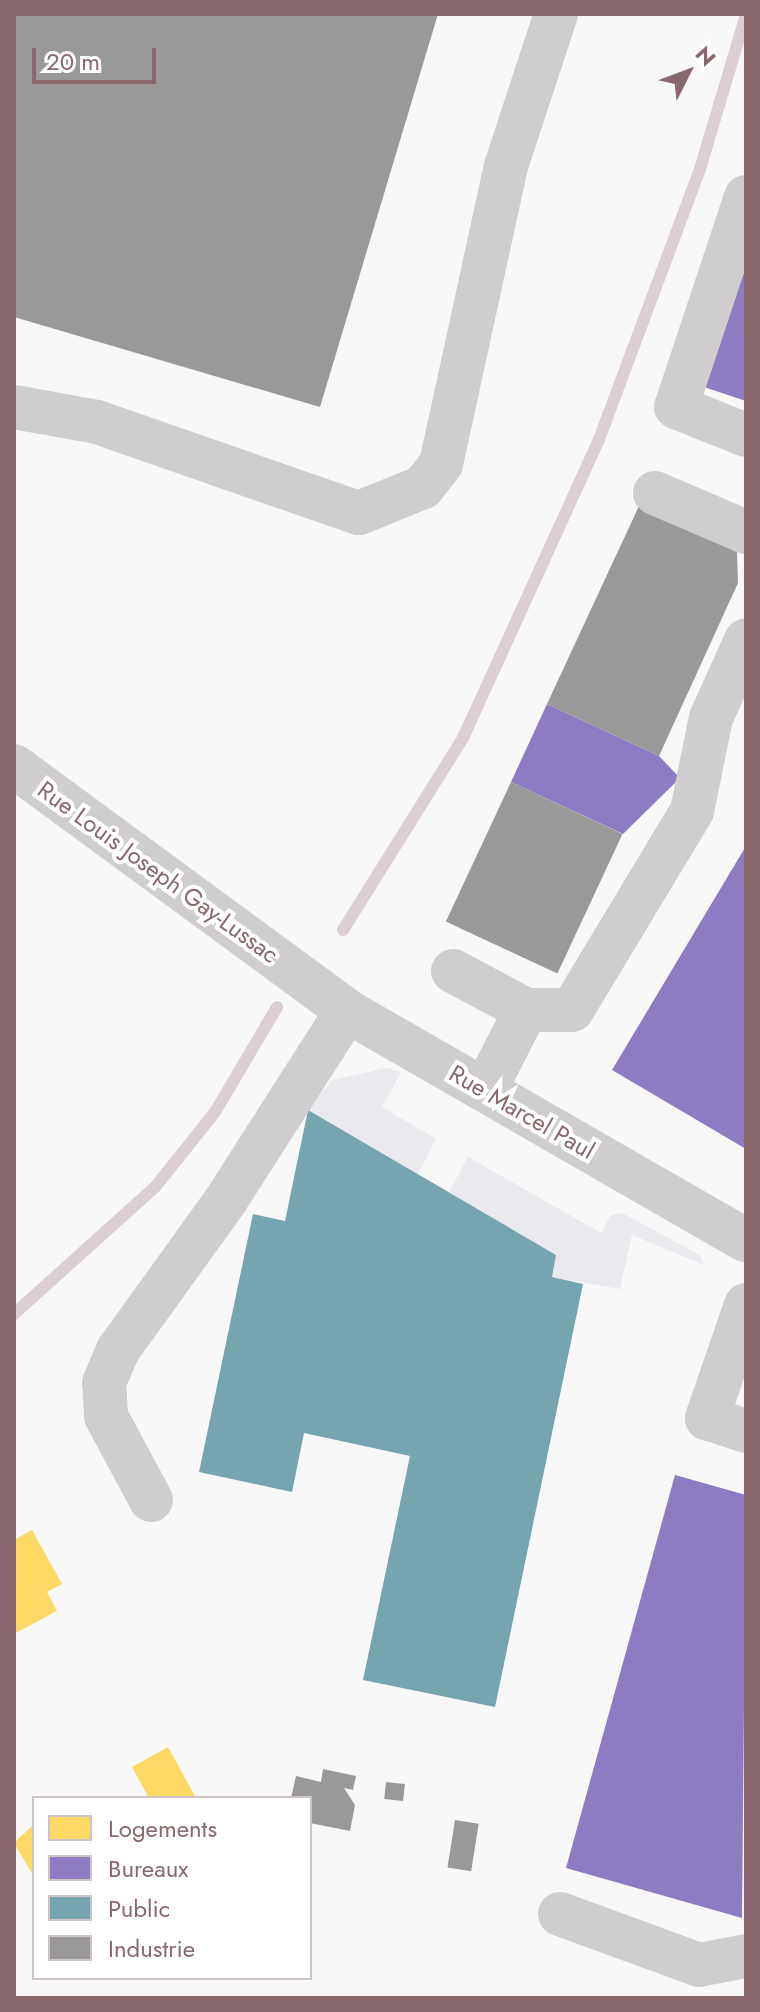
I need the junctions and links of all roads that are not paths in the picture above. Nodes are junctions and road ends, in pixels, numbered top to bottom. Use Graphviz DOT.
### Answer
graph roads {
  1 [pos="556,14"];
  2 [pos="746,197"];
  3 [pos="14,407"];
  4 [pos="746,435"];
  5 [pos="655,493"];
  6 [pos="746,532"];
  7 [pos="746,640"];
  8 [pos="14,766"];
  9 [pos="453,971"];
  10 [pos="302,979"];
  11 [pos="526,1010"];
  12 [pos="347,1011"];
  13 [pos="485,1090"];
  14 [pos="746,1240"];
  15 [pos="746,1305"];
  16 [pos="746,1431"];
  17 [pos="151,1500"];
  18 [pos="560,1914"];
  19 [pos="746,1956"];
  1 -- 3 [label="street"];
  2 -- 4 [label="street"];
  5 -- 6 [label="street"];
  7 -- 11 [label="street"];
  8 -- 10 [label="street, Rue Louis Joseph Gay-Lussac"];
  9 -- 11 [label="street"];
  10 -- 12 [label="street, Rue Marcel Paul"];
  11 -- 13 [label="street"];
  12 -- 13 [label="street, Rue Marcel Paul"];
  12 -- 17 [label="street"];
  13 -- 14 [label="street, Rue Marcel Paul"];
  15 -- 16 [label="street"];
  18 -- 19 [label="street"];
}
